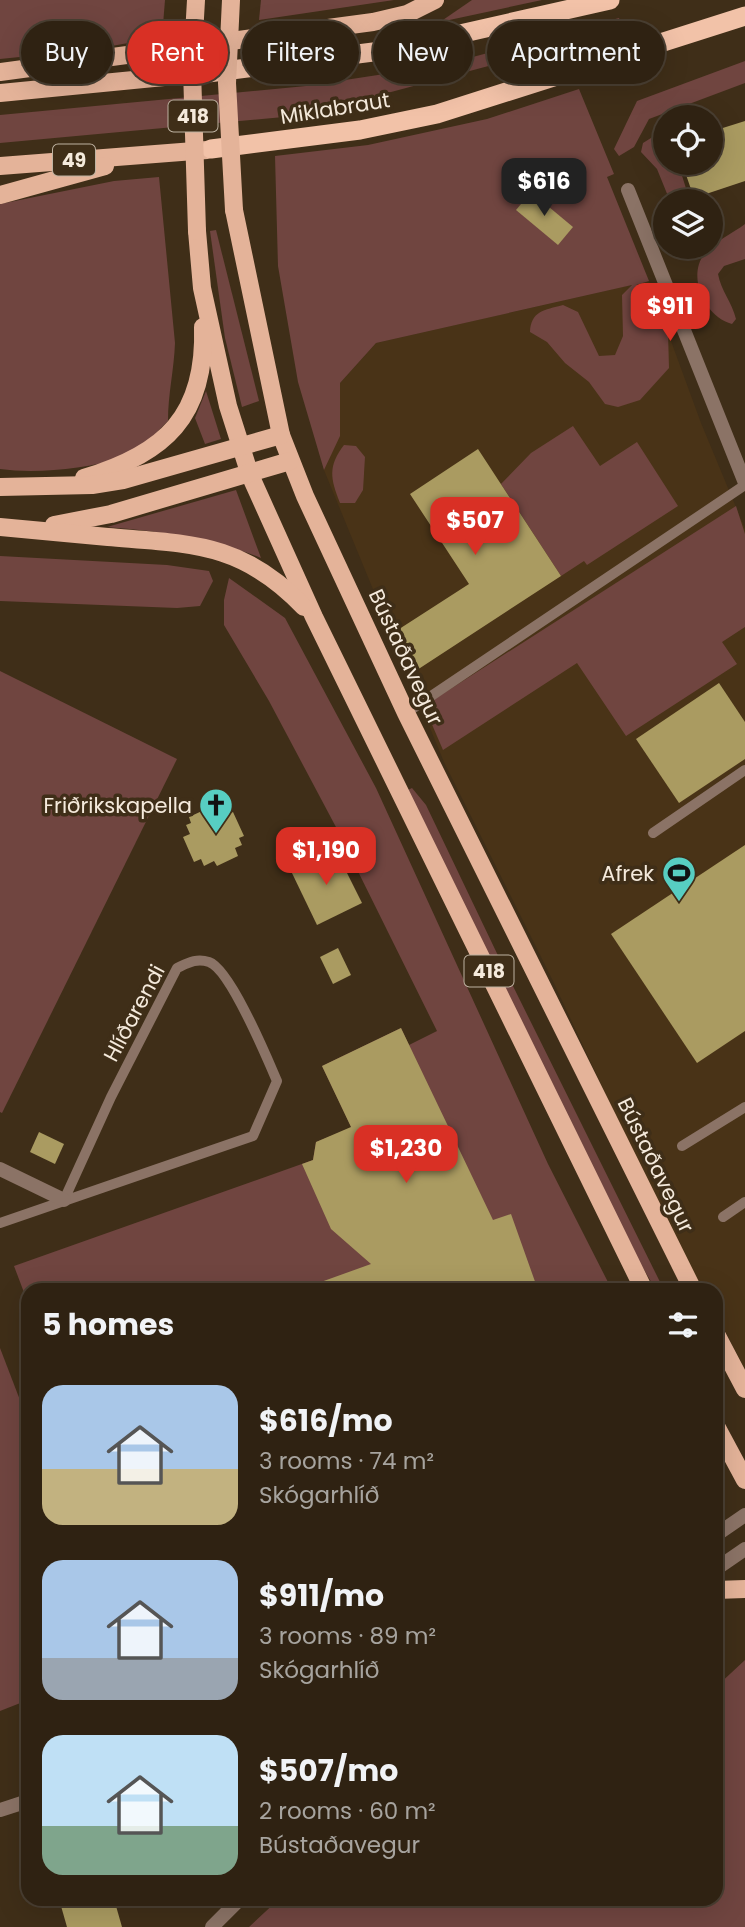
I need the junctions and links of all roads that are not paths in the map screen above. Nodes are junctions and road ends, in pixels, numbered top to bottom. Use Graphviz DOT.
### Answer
graph roads {
  1 [pos="196,0"];
  2 [pos="231,0"];
  3 [pos="435,0"];
  4 [pos="610,0"];
  5 [pos="745,16"];
  6 [pos="228,70"];
  7 [pos="0,72"];
  8 [pos="127,81"];
  9 [pos="0,93"];
  10 [pos="211,149"];
  11 [pos="149,154"];
  12 [pos="0,166"];
  13 [pos="628,190"];
  14 [pos="0,195"];
  15 [pos="202,288"];
  16 [pos="281,435"];
  17 [pos="240,447"];
  18 [pos="290,461"];
  19 [pos="250,475"];
  20 [pos="745,484"];
  21 [pos="0,487"];
  22 [pos="50,488"];
  23 [pos="0,527"];
  24 [pos="26,529"];
  25 [pos="314,617"];
  26 [pos="406,713"];
  27 [pos="745,770"];
  28 [pos="653,833"];
  29 [pos="745,1107"];
  30 [pos="682,1146"];
  31 [pos="0,1169"];
  32 [pos="64,1200"];
  33 [pos="745,1202"];
  34 [pos="723,1217"];
  35 [pos="0,1223"];
  36 [pos="641,1283"];
  37 [pos="690,1283"];
  38 [pos="723,1347"];
  39 [pos="745,1389"];
  40 [pos="723,1439"];
  41 [pos="745,1480"];
  42 [pos="745,1515"];
  43 [pos="723,1530"];
  44 [pos="745,1549"];
  45 [pos="723,1564"];
  46 [pos="745,1589"];
  47 [pos="723,1590"];
  48 [pos="21,1803"];
  49 [pos="0,1810"];
  50 [pos="233,1906"];
  51 [pos="212,1927"];
  1 -- 15 [label="main road, 418, bridge"];
  2 -- 16 [label="main road, Bústaðavegur / 418, bridge"];
  3 -- 7 [label="main road"];
  4 -- 6 [label="highway"];
  5 -- 10 [label="highway, Miklabraut / 49"];
  8 -- 9 [label="main road"];
  10 -- 11 [label="main road, 49"];
  11 -- 12 [label="main road, 49"];
  11 -- 14 [label="main road"];
  13 -- 20 [label="street"];
  15 -- 17 [label="main road, 418"];
  15 -- 22 [label="main road"];
  16 -- 17 [label="main road"];
  16 -- 18 [label="main road, Bústaðavegur / 418"];
  17 -- 19 [label="main road, 418"];
  17 -- 22 [label="main road"];
  18 -- 19 [label="main road"];
  18 -- 26 [label="main road, Bústaðavegur / 418"];
  19 -- 24 [label="main road"];
  19 -- 25 [label="main road, 418"];
  20 -- 26 [label="lane"];
  21 -- 22 [label="main road"];
  23 -- 24 [label="main road"];
  24 -- 25 [label="main road"];
  25 -- 36 [label="main road, 418"];
  26 -- 37 [label="main road, Bústaðavegur / 418"];
  27 -- 28 [label="lane"];
  29 -- 30 [label="lane"];
  31 -- 32 [label="street"];
  32 -- 32 [label="lane, Hlíðarendi"];
  32 -- 35 [label="lane, Hlíðarendi"];
  33 -- 34 [label="lane"];
  38 -- 39 [label="main road"];
  40 -- 41 [label="main road"];
  42 -- 43 [label="street"];
  44 -- 45 [label="street"];
  46 -- 47 [label="main road"];
  48 -- 49 [label="street"];
  50 -- 51 [label="street"];
}
